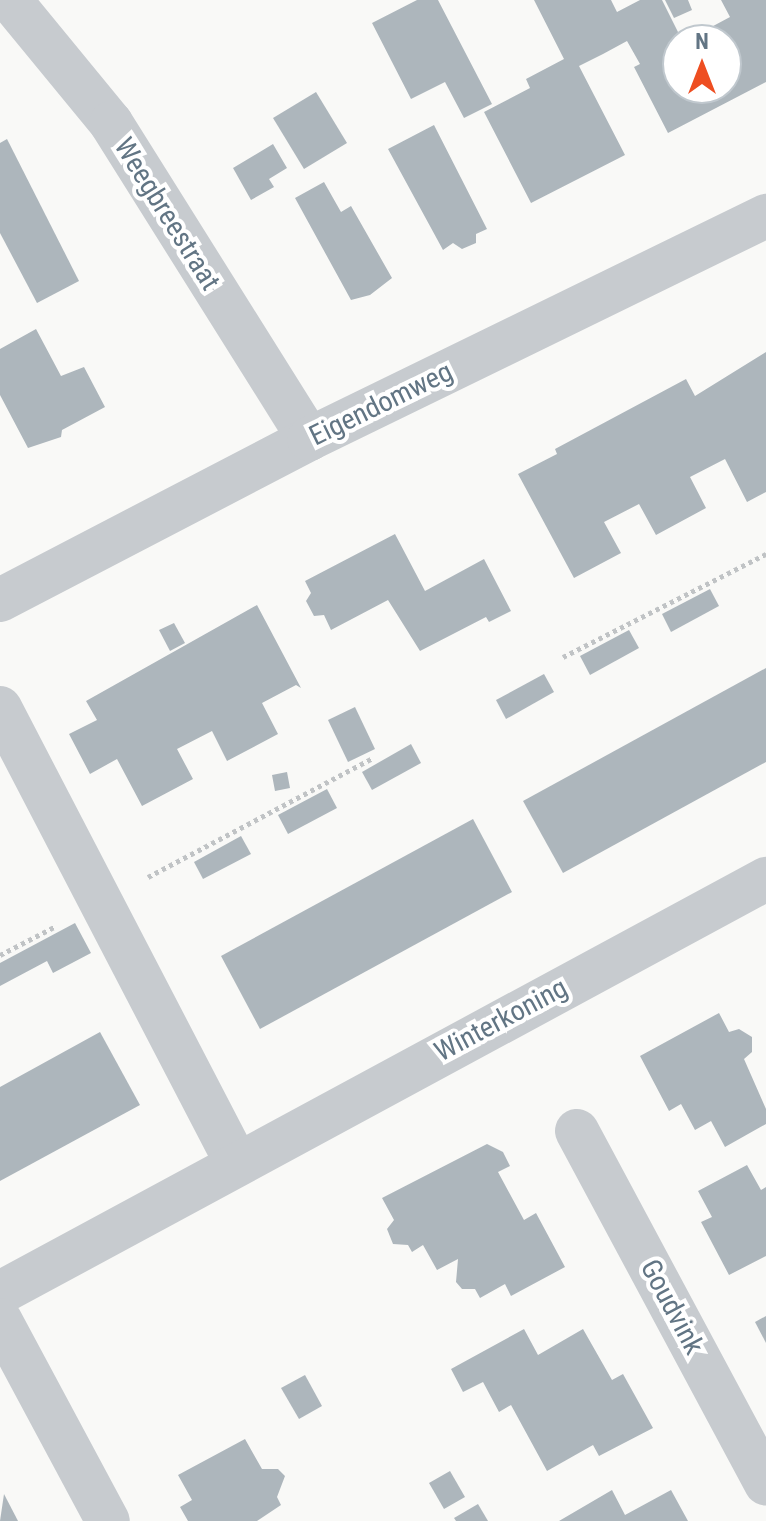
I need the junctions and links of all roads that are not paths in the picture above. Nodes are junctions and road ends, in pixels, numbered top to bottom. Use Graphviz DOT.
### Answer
graph roads {
  1 [pos="10,0"];
  2 [pos="766,216"];
  3 [pos="309,439"];
  4 [pos="0,600"];
  5 [pos="0,708"];
  6 [pos="766,879"];
  7 [pos="577,1131"];
  8 [pos="236,1162"];
  9 [pos="0,1293"];
  10 [pos="0,1320"];
  11 [pos="766,1483"];
  12 [pos="108,1521"];
  1 -- 3 [label="street, Weegbreestraat"];
  2 -- 3 [label="street, Eigendomweg"];
  3 -- 4 [label="street, Eigendomweg"];
  5 -- 8 [label="street"];
  6 -- 8 [label="street, Winterkoning"];
  7 -- 11 [label="street, Goudvink"];
  8 -- 9 [label="street, Winterkoning"];
  10 -- 12 [label="street"];
}
